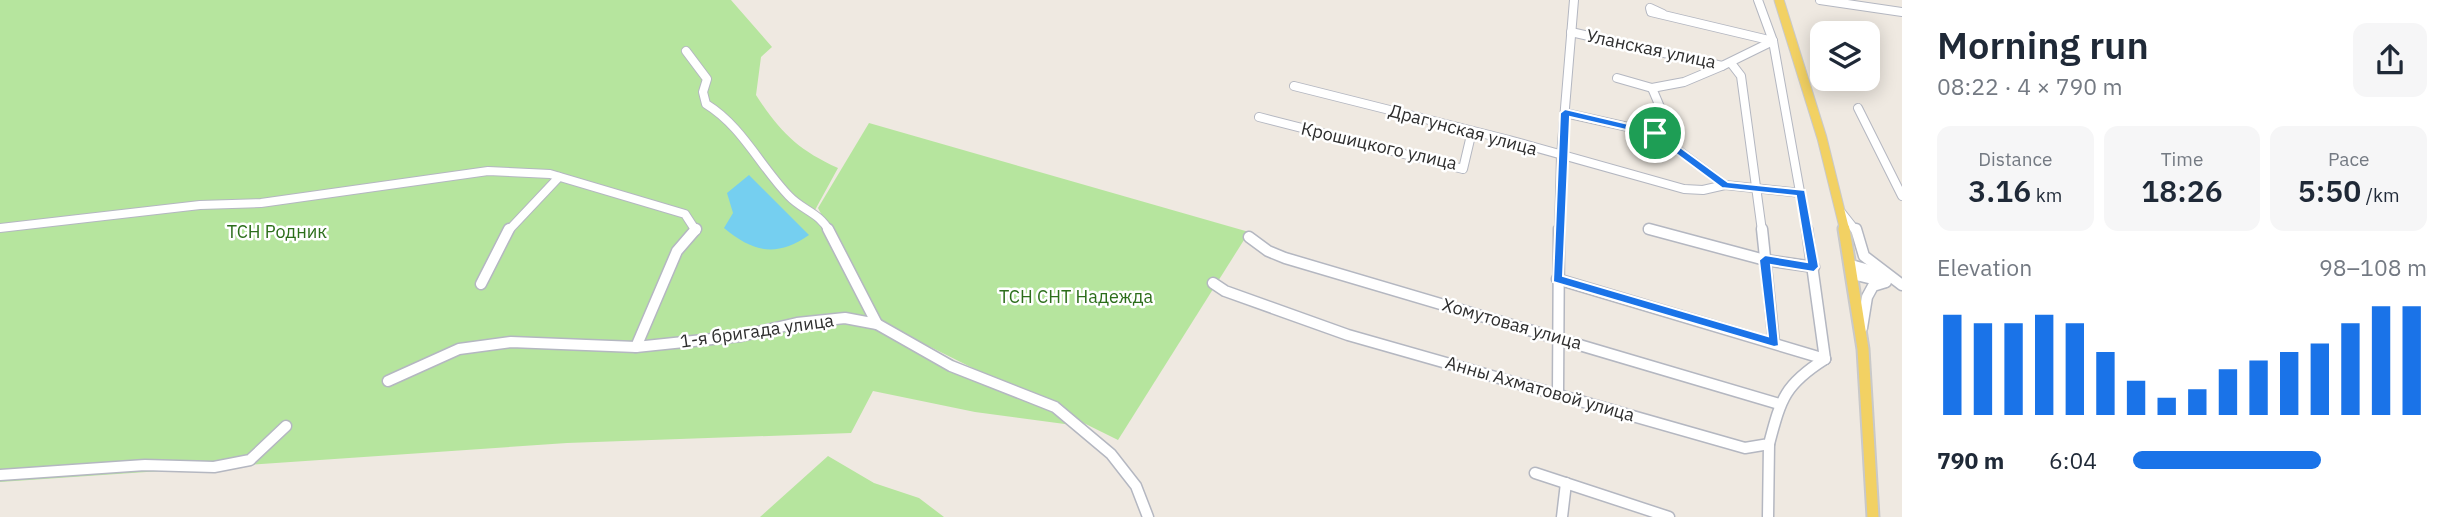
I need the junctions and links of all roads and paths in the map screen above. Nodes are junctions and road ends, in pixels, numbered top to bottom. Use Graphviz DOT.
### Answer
graph roads {
  1 [pos="1574,0"];
  2 [pos="1758,0"];
  3 [pos="1779,0"];
  4 [pos="1820,0"];
  5 [pos="1902,12"];
  6 [pos="1663,14"];
  7 [pos="1571,32"];
  8 [pos="1773,41"];
  9 [pos="686,51"];
  10 [pos="1727,65"];
  11 [pos="1617,79"];
  12 [pos="1293,86"];
  13 [pos="1652,88"];
  14 [pos="1858,108"];
  15 [pos="1565,113"];
  16 [pos="1259,117"];
  17 [pos="1472,131"];
  18 [pos="1655,133"];
  19 [pos="1561,156"];
  20 [pos="559,177"];
  21 [pos="1725,185"];
  22 [pos="1756,188"];
  23 [pos="1801,192"];
  24 [pos="1902,197"];
  25 [pos="1841,212"];
  26 [pos="0,228"];
  27 [pos="1648,229"];
  28 [pos="1249,236"];
  29 [pos="1765,260"];
  30 [pos="1814,267"];
  31 [pos="1852,270"];
  32 [pos="1885,278"];
  33 [pos="1557,279"];
  34 [pos="1213,283"];
  35 [pos="481,284"];
  36 [pos="1902,285"];
  37 [pos="877,324"];
  38 [pos="1861,330"];
  39 [pos="1558,338"];
  40 [pos="1774,342"];
  41 [pos="636,347"];
  42 [pos="1825,359"];
  43 [pos="388,381"];
  44 [pos="1558,393"];
  45 [pos="1779,404"];
  46 [pos="286,426"];
  47 [pos="1769,444"];
  48 [pos="1535,473"];
  49 [pos="0,475"];
  50 [pos="1566,483"];
  51 [pos="1148,517"];
  52 [pos="1562,517"];
  53 [pos="1669,517"];
  54 [pos="1768,517"];
  55 [pos="1873,517"];
  1 -- 7 [label="street"];
  2 -- 8 [label="street"];
  3 -- 25 [label="main road"];
  4 -- 5 [label="street"];
  6 -- 8 [label="street"];
  7 -- 10 [label="street, Уланская улица"];
  7 -- 15 [label="street"];
  8 -- 10 [label="street"];
  8 -- 23 [label="street"];
  9 -- 37 [label="street"];
  10 -- 13 [label="street"];
  10 -- 22 [label="street"];
  11 -- 13 [label="street"];
  12 -- 17 [label="street, Драгунская улица"];
  13 -- 18 [label="street"];
  14 -- 24 [label="street"];
  15 -- 18 [label="street"];
  15 -- 19 [label="street"];
  16 -- 17 [label="street, Крошицкого улица"];
  17 -- 19 [label="street, Драгунская улица"];
  18 -- 21 [label="street"];
  19 -- 21 [label="street, Драгунская улица"];
  19 -- 33 [label="street"];
  20 -- 26 [label="street"];
  20 -- 35 [label="street"];
  20 -- 41 [label="street"];
  21 -- 22 [label="street, Драгунская улица"];
  22 -- 23 [label="street, Драгунская улица"];
  22 -- 29 [label="street"];
  23 -- 30 [label="street"];
  25 -- 31 [label="main road"];
  25 -- 32 [label="street"];
  27 -- 29 [label="street"];
  28 -- 39 [label="street, Хомутовая улица"];
  29 -- 30 [label="street"];
  29 -- 40 [label="street"];
  30 -- 42 [label="street"];
  31 -- 32 [label="street"];
  31 -- 38 [label="main road"];
  32 -- 36 [label="street"];
  32 -- 38 [label="street"];
  33 -- 39 [label="street"];
  33 -- 40 [label="street"];
  34 -- 44 [label="street, Анны Ахматовой улица"];
  37 -- 41 [label="street, 1-я бригада улица"];
  37 -- 51 [label="street"];
  38 -- 55 [label="main road"];
  39 -- 44 [label="street"];
  39 -- 45 [label="street, Хомутовая улица"];
  40 -- 42 [label="street"];
  41 -- 43 [label="street, 1-я бригада улица"];
  42 -- 45 [label="street"];
  44 -- 47 [label="street, Анны Ахматовой улица"];
  45 -- 47 [label="street"];
  46 -- 49 [label="street"];
  47 -- 54 [label="street"];
  48 -- 50 [label="street"];
  50 -- 52 [label="street"];
  50 -- 53 [label="street"];
}
